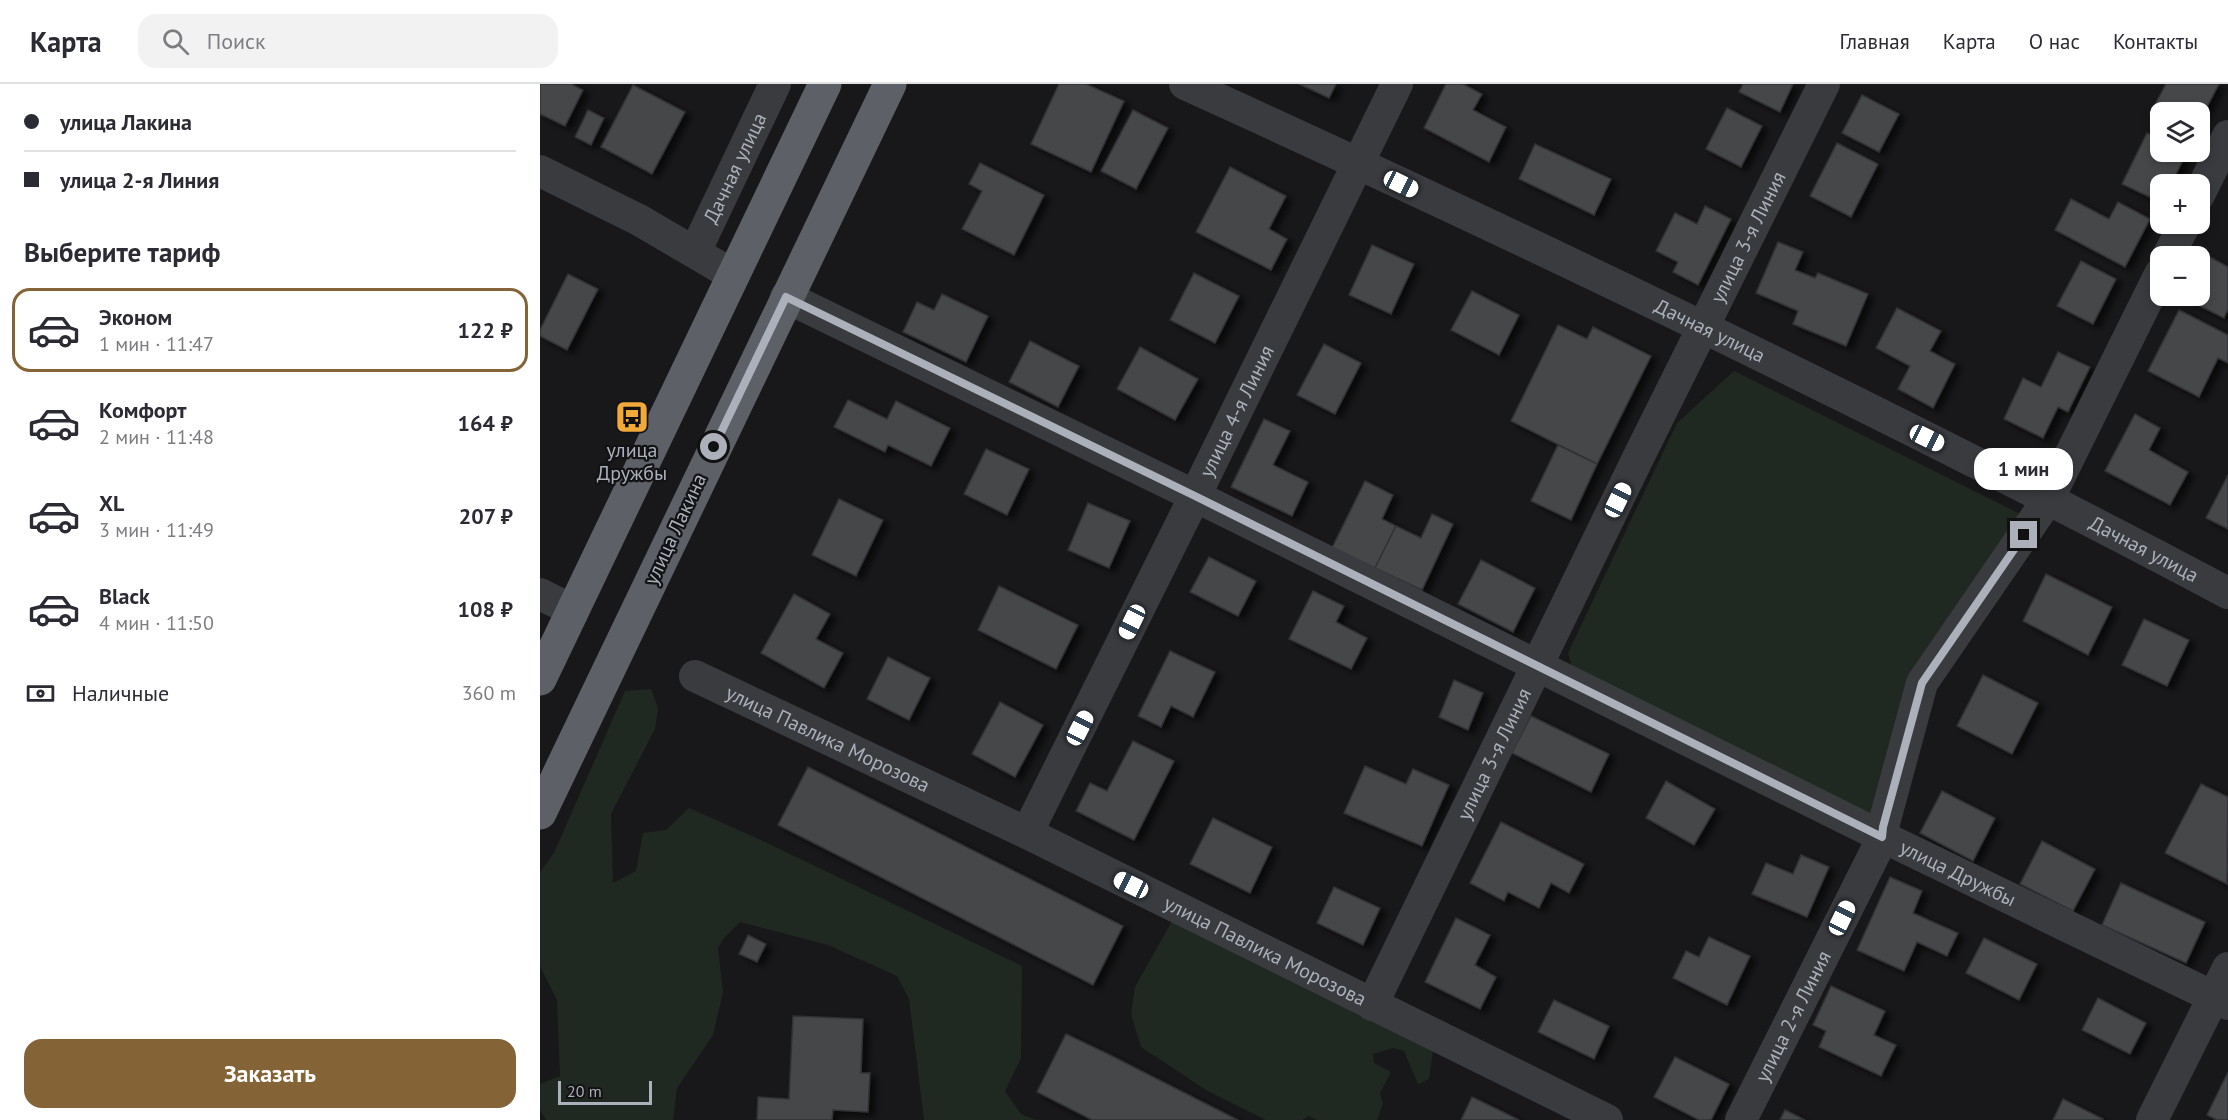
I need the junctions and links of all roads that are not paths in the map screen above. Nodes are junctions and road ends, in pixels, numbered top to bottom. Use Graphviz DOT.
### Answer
graph roads {
  1 [pos="775,84"];
  2 [pos="825,84"];
  3 [pos="890,84"];
  4 [pos="1185,84"];
  5 [pos="1397,84"];
  6 [pos="1824,84"];
  7 [pos="2228,136"];
  8 [pos="1358,163"];
  9 [pos="540,171"];
  10 [pos="2209,174"];
  11 [pos="695,252"];
  12 [pos="733,275"];
  13 [pos="2150,294"];
  14 [pos="786,297"];
  15 [pos="1704,329"];
  16 [pos="1195,496"];
  17 [pos="2049,498"];
  18 [pos="2228,593"];
  19 [pos="540,594"];
  20 [pos="572,610"];
  21 [pos="1538,666"];
  22 [pos="695,676"];
  23 [pos="540,679"];
  24 [pos="540,813"];
  25 [pos="1027,833"];
  26 [pos="1882,837"];
  27 [pos="2228,968"];
  28 [pos="2221,1001"];
  29 [pos="1372,1005"];
  30 [pos="1607,1120"];
  31 [pos="1741,1120"];
  32 [pos="2152,1120"];
  1 -- 11 [label="street, Дачная улица"];
  2 -- 12 [label="highway"];
  3 -- 14 [label="highway, улица Лакина"];
  4 -- 8 [label="street, Дачная улица"];
  5 -- 8 [label="street, улица 4-я Линия"];
  6 -- 15 [label="street, улица 3-я Линия"];
  7 -- 10 [label="street"];
  8 -- 15 [label="street, Дачная улица"];
  8 -- 16 [label="street, улица 4-я Линия"];
  9 -- 11 [label="street"];
  11 -- 12 [label="street"];
  12 -- 20 [label="highway"];
  13 -- 17 [label="street, улица 2-я Линия"];
  14 -- 16 [label="street, улица Дружбы"];
  14 -- 24 [label="highway, улица Лакина"];
  15 -- 17 [label="street, Дачная улица"];
  15 -- 21 [label="street, улица 3-я Линия"];
  16 -- 21 [label="street, улица Дружбы"];
  16 -- 25 [label="street, улица 4-я Линия"];
  17 -- 18 [label="street, Дачная улица"];
  17 -- 26 [label="street, улица 2-я Линия"];
  19 -- 20 [label="street"];
  20 -- 23 [label="highway"];
  21 -- 26 [label="street, улица Дружбы"];
  21 -- 29 [label="street, улица 3-я Линия"];
  22 -- 25 [label="street, улица Павлика Морозова"];
  25 -- 29 [label="street, улица Павлика Морозова"];
  26 -- 28 [label="street, улица Дружбы"];
  26 -- 31 [label="street, улица 2-я Линия"];
  27 -- 28 [label="street"];
  28 -- 32 [label="street"];
  29 -- 30 [label="street, улица Павлика Морозова"];
}
